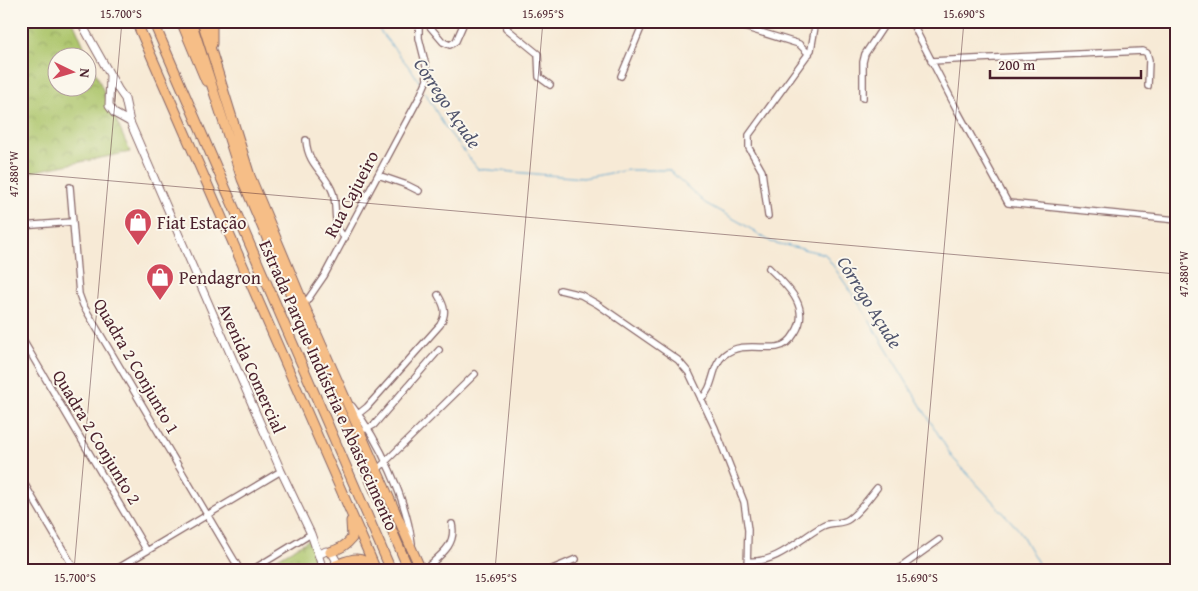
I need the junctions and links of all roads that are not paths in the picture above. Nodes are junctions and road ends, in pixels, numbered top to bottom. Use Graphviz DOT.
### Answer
graph roads {
  1 [pos="80,21"];
  2 [pos="136,21"];
  3 [pos="153,21"];
  4 [pos="181,21"];
  5 [pos="191,21"];
  6 [pos="202,21"];
  7 [pos="212,21"];
  8 [pos="419,21"];
  9 [pos="425,21"];
  10 [pos="510,21"];
  11 [pos="644,21"];
  12 [pos="816,21"];
  13 [pos="887,21"];
  14 [pos="911,21"];
  15 [pos="463,25"];
  16 [pos="744,28"];
  17 [pos="809,54"];
  18 [pos="213,55"];
  19 [pos="932,61"];
  20 [pos="110,74"];
  21 [pos="621,76"];
  22 [pos="550,85"];
  23 [pos="1148,86"];
  24 [pos="121,94"];
  25 [pos="863,98"];
  26 [pos="108,100"];
  27 [pos="216,100"];
  28 [pos="130,122"];
  29 [pos="306,140"];
  30 [pos="378,176"];
  31 [pos="70,188"];
  32 [pos="420,191"];
  33 [pos="768,216"];
  34 [pos="1177,220"];
  35 [pos="72,222"];
  36 [pos="21,226"];
  37 [pos="344,238"];
  38 [pos="769,268"];
  39 [pos="560,290"];
  40 [pos="438,295"];
  41 [pos="304,305"];
  42 [pos="21,337"];
  43 [pos="439,350"];
  44 [pos="475,374"];
  45 [pos="701,399"];
  46 [pos="356,416"];
  47 [pos="363,429"];
  48 [pos="386,462"];
  49 [pos="377,470"];
  50 [pos="281,471"];
  51 [pos="21,478"];
  52 [pos="877,488"];
  53 [pos="349,507"];
  54 [pos="208,515"];
  55 [pos="452,524"];
  56 [pos="312,534"];
  57 [pos="939,540"];
  58 [pos="315,541"];
  59 [pos="147,551"];
  60 [pos="328,552"];
  61 [pos="413,552"];
  62 [pos="318,557"];
  63 [pos="576,559"];
  64 [pos="748,561"];
  65 [pos="335,568"];
  66 [pos="75,570"];
  67 [pos="115,570"];
  68 [pos="240,570"];
  69 [pos="252,570"];
  70 [pos="324,570"];
  71 [pos="376,570"];
  72 [pos="391,570"];
  73 [pos="409,570"];
  74 [pos="423,570"];
  75 [pos="550,570"];
  76 [pos="747,570"];
  77 [pos="897,570"];
  1 -- 20 [label="street, Avenida Comercial"];
  2 -- 53 [label="main road, Estrada Parque Indústria e Abastecimento"];
  3 -- 72 [label="main road, Estrada Parque Indústria e Abastecimento"];
  4 -- 27 [label="main road"];
  5 -- 27 [label="main road"];
  6 -- 18 [label="main road"];
  7 -- 18 [label="main road"];
  8 -- 30 [label="street, Rua Cajueiro"];
  9 -- 15 [label="street"];
  10 -- 22 [label="street"];
  11 -- 21 [label="street"];
  12 -- 17 [label="street"];
  13 -- 25 [label="street"];
  14 -- 19 [label="street"];
  16 -- 17 [label="street"];
  17 -- 33 [label="street"];
  18 -- 41 [label="main road"];
  19 -- 23 [label="street"];
  19 -- 34 [label="street"];
  20 -- 24 [label="street, Avenida Comercial"];
  20 -- 26 [label="street"];
  24 -- 26 [label="street"];
  24 -- 28 [label="street, Avenida Comercial"];
  26 -- 28 [label="street"];
  27 -- 73 [label="main road"];
  28 -- 50 [label="street, Avenida Comercial"];
  29 -- 37 [label="street"];
  30 -- 32 [label="street"];
  30 -- 37 [label="street, Rua Cajueiro"];
  31 -- 35 [label="street, Quadra 2 Conjunto 1"];
  35 -- 36 [label="street"];
  35 -- 54 [label="street, Quadra 2 Conjunto 1"];
  37 -- 41 [label="street, Rua Cajueiro"];
  38 -- 45 [label="street"];
  39 -- 45 [label="street"];
  40 -- 46 [label="street"];
  41 -- 46 [label="main road"];
  42 -- 59 [label="street, Quadra 2 Conjunto 2"];
  43 -- 47 [label="street"];
  44 -- 48 [label="street"];
  45 -- 64 [label="street"];
  46 -- 47 [label="main road"];
  47 -- 48 [label="street"];
  47 -- 49 [label="main road"];
  48 -- 49 [label="street"];
  48 -- 61 [label="street"];
  49 -- 61 [label="main road"];
  50 -- 54 [label="street"];
  50 -- 56 [label="street, Avenida Comercial"];
  51 -- 66 [label="street"];
  52 -- 64 [label="street"];
  53 -- 60 [label="main road"];
  53 -- 71 [label="main road, Estrada Parque Indústria e Abastecimento"];
  54 -- 59 [label="street"];
  54 -- 68 [label="street, Quadra 2 Conjunto 1"];
  55 -- 74 [label="street"];
  56 -- 58 [label="street, Avenida Comercial"];
  56 -- 69 [label="street"];
  57 -- 77 [label="street"];
  58 -- 60 [label="street, Avenida Comercial"];
  58 -- 62 [label="street, Avenida Comercial"];
  59 -- 67 [label="street"];
  60 -- 62 [label="street"];
  60 -- 65 [label="street"];
  61 -- 74 [label="main road"];
  62 -- 70 [label="street, Avenida Comercial"];
  63 -- 75 [label="street"];
  64 -- 76 [label="street"];
  65 -- 71 [label="main road"];
}
